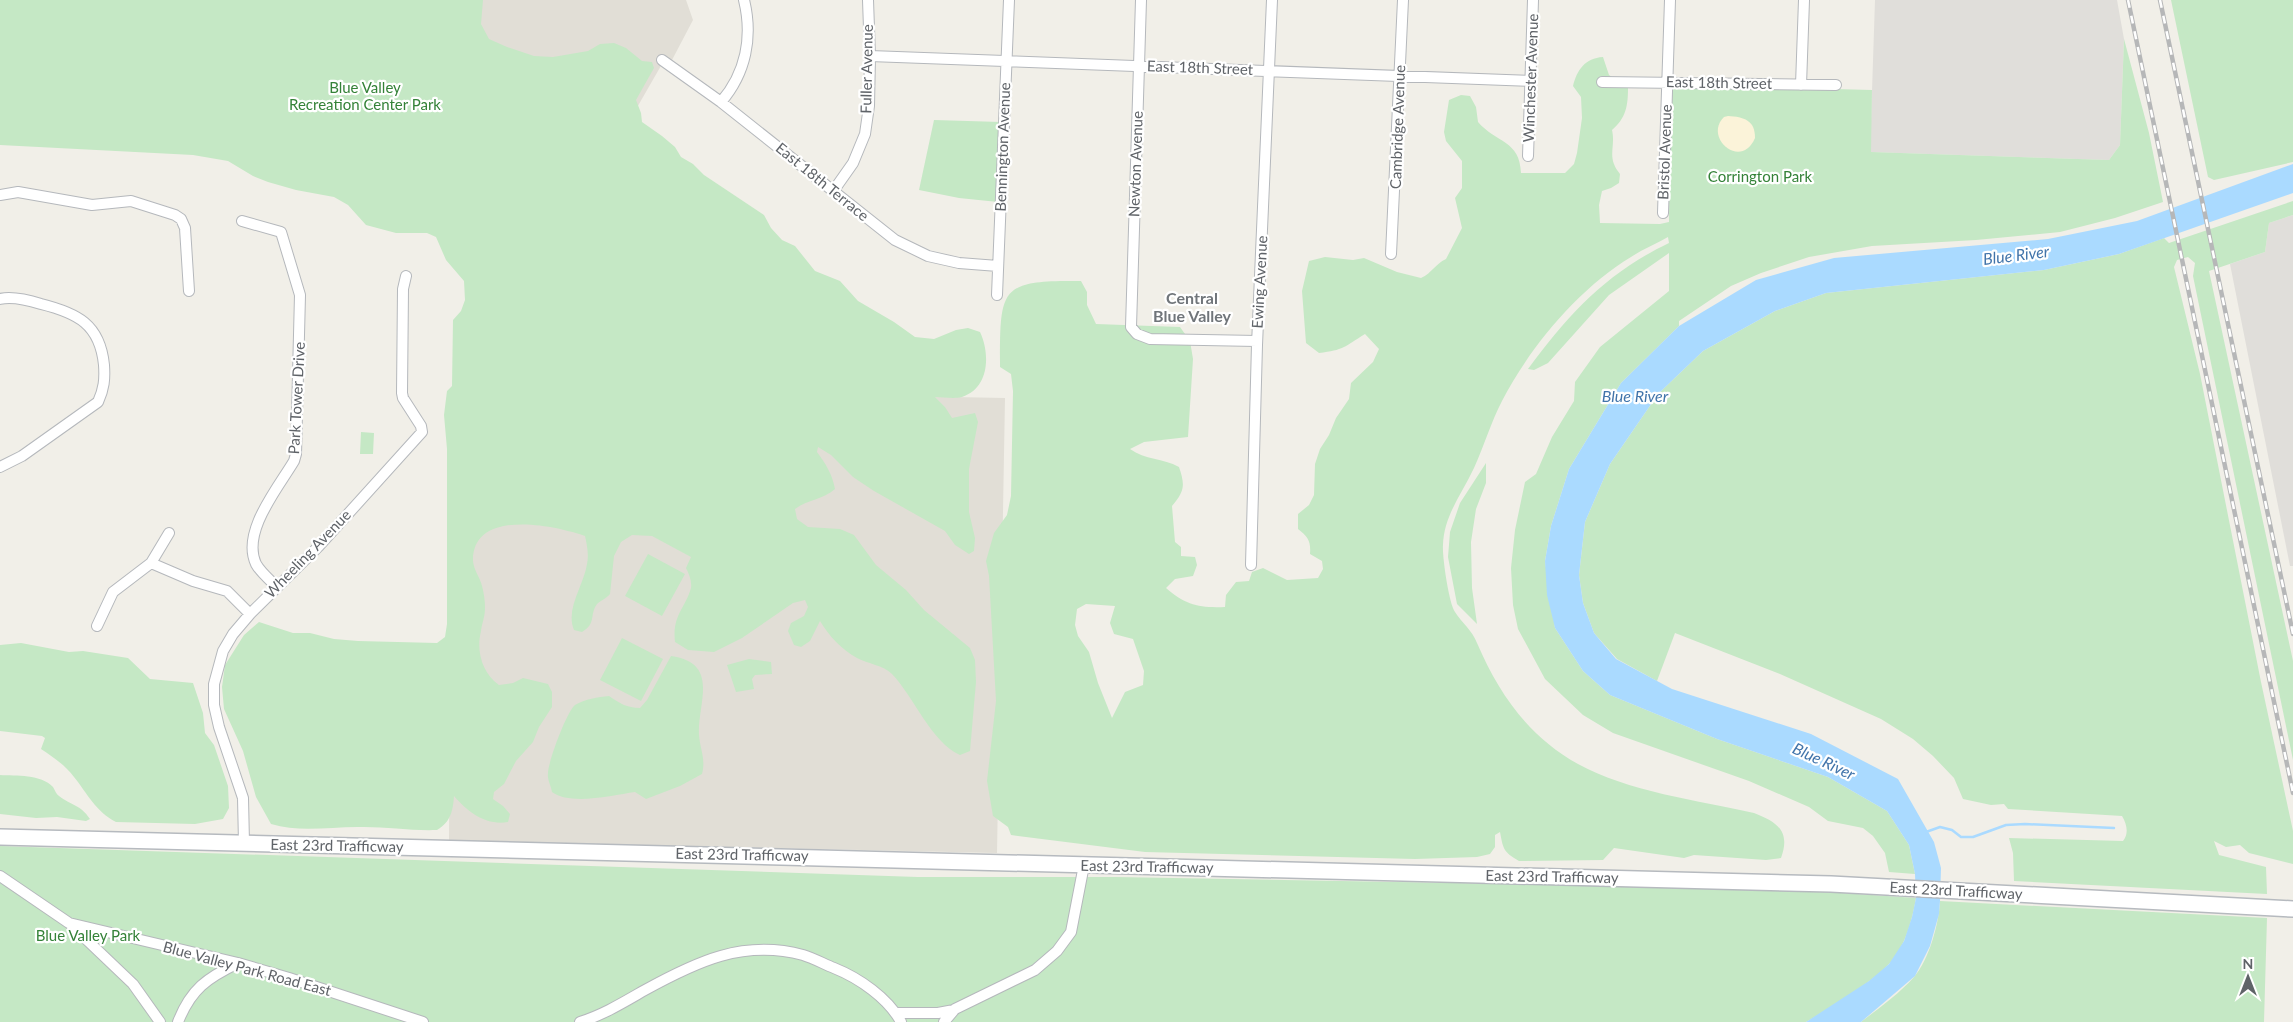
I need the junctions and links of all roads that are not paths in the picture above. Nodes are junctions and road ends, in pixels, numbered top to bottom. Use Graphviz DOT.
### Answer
graph roads {
  1 [pos="744,0"];
  2 [pos="868,0"];
  3 [pos="1008,0"];
  4 [pos="1141,0"];
  5 [pos="1272,0"];
  6 [pos="1403,0"];
  7 [pos="1533,0"];
  8 [pos="1670,0"];
  9 [pos="1804,0"];
  10 [pos="870,56"];
  11 [pos="662,60"];
  12 [pos="1006,62"];
  13 [pos="1139,66"];
  14 [pos="1270,70"];
  15 [pos="1400,76"];
  16 [pos="1530,80"];
  17 [pos="1602,82"];
  18 [pos="1667,82"];
  19 [pos="1801,85"];
  20 [pos="1836,86"];
  21 [pos="721,102"];
  22 [pos="1528,156"];
  23 [pos="834,190"];
  24 [pos="0,195"];
  25 [pos="1663,213"];
  26 [pos="242,221"];
  27 [pos="1391,254"];
  28 [pos="998,266"];
  29 [pos="406,276"];
  30 [pos="189,291"];
  31 [pos="997,294"];
  32 [pos="0,299"];
  33 [pos="1257,341"];
  34 [pos="0,467"];
  35 [pos="169,533"];
  36 [pos="151,563"];
  37 [pos="1251,565"];
  38 [pos="277,587"];
  39 [pos="250,614"];
  40 [pos="97,626"];
  41 [pos="0,837"];
  42 [pos="244,843"];
  43 [pos="1084,866"];
  44 [pos="0,876"];
  45 [pos="2293,909"];
  46 [pos="69,923"];
  47 [pos="238,963"];
  48 [pos="955,1009"];
  49 [pos="898,1017"];
  50 [pos="160,1022"];
  51 [pos="178,1022"];
  52 [pos="423,1022"];
  53 [pos="580,1022"];
  54 [pos="944,1022"];
  1 -- 21 [label="street"];
  2 -- 10 [label="street, Fuller Avenue"];
  3 -- 12 [label="street, Bennington Avenue"];
  4 -- 13 [label="street, Newton Avenue"];
  5 -- 14 [label="street, Ewing Avenue"];
  6 -- 15 [label="street, Cambridge Avenue"];
  7 -- 16 [label="street, Winchester Avenue"];
  8 -- 18 [label="street, Bristol Avenue"];
  9 -- 19 [label="street"];
  10 -- 12 [label="street, East 18th Street"];
  10 -- 23 [label="street, Fuller Avenue"];
  11 -- 21 [label="street, East 18th Terrace"];
  12 -- 13 [label="street, East 18th Street"];
  12 -- 28 [label="street, Bennington Avenue"];
  13 -- 14 [label="street, East 18th Street"];
  13 -- 33 [label="street, Newton Avenue"];
  14 -- 15 [label="street, East 18th Street"];
  14 -- 33 [label="street, Ewing Avenue"];
  15 -- 16 [label="street, East 18th Street"];
  15 -- 27 [label="street, Cambridge Avenue"];
  16 -- 22 [label="street, Winchester Avenue"];
  17 -- 18 [label="street, East 18th Street"];
  18 -- 19 [label="street, East 18th Street"];
  18 -- 25 [label="street, Bristol Avenue"];
  19 -- 20 [label="street, East 18th Street"];
  21 -- 23 [label="street, East 18th Terrace"];
  23 -- 28 [label="street, East 18th Terrace"];
  24 -- 30 [label="street"];
  26 -- 38 [label="street, Park Tower Drive"];
  28 -- 31 [label="street, Bennington Avenue"];
  29 -- 38 [label="street, Wheeling Avenue"];
  32 -- 34 [label="street"];
  33 -- 37 [label="street, Ewing Avenue"];
  35 -- 36 [label="street"];
  36 -- 39 [label="street"];
  36 -- 40 [label="street"];
  38 -- 39 [label="street, Wheeling Avenue"];
  39 -- 42 [label="street, Wheeling Avenue"];
  41 -- 42 [label="main road, East 23rd Trafficway"];
  42 -- 43 [label="main road, East 23rd Trafficway"];
  43 -- 45 [label="main road, East 23rd Trafficway"];
  43 -- 48 [label="street"];
  44 -- 46 [label="street"];
  46 -- 47 [label="street, Blue Valley Park Road East"];
  46 -- 50 [label="street"];
  47 -- 51 [label="street"];
  47 -- 52 [label="street, Blue Valley Park Road East"];
  48 -- 49 [label="street"];
  48 -- 54 [label="street"];
  49 -- 53 [label="street"];
}
